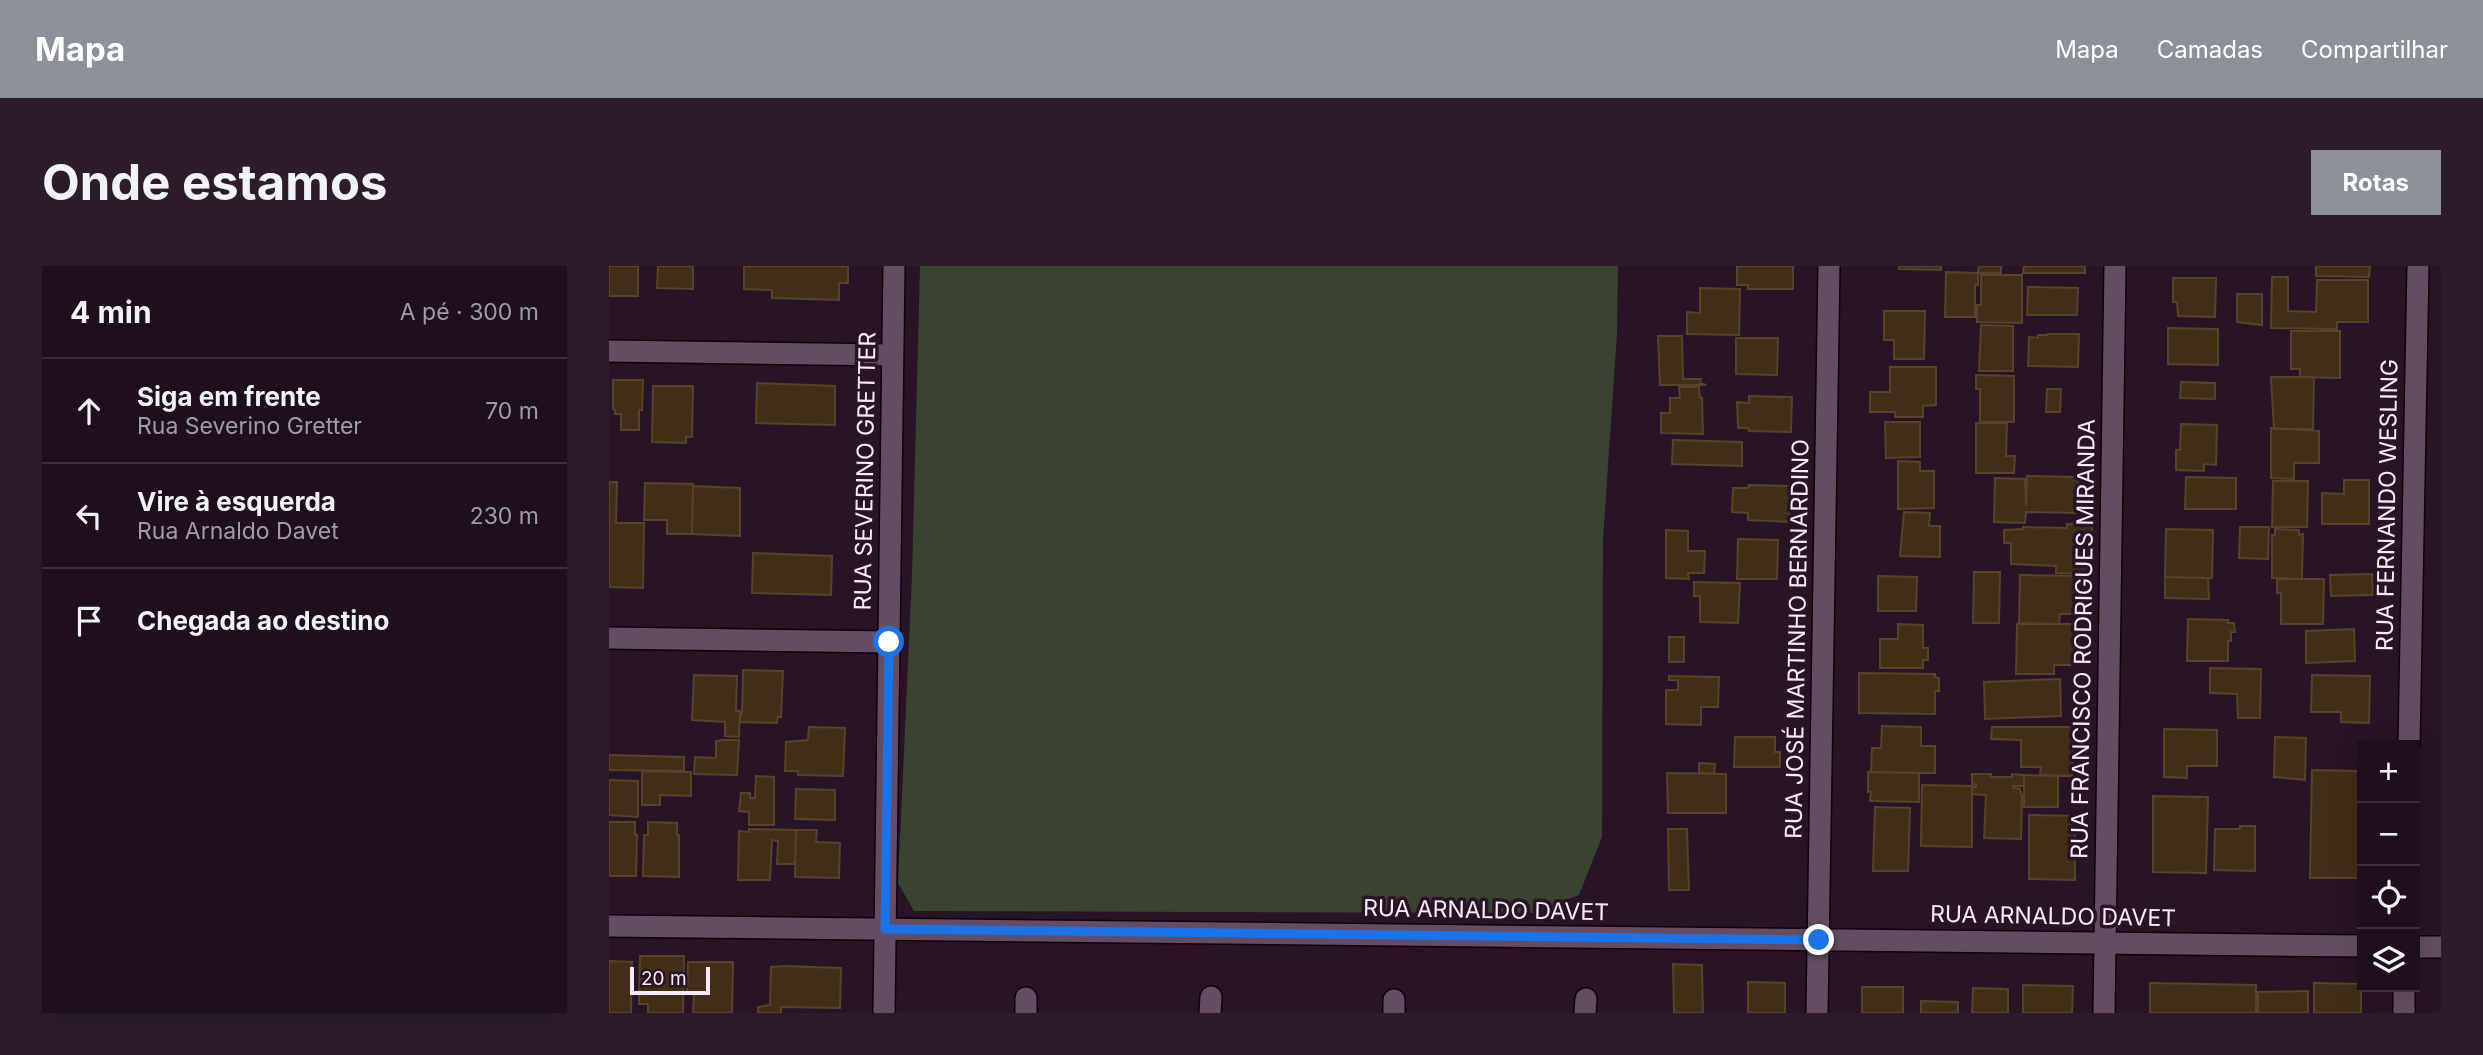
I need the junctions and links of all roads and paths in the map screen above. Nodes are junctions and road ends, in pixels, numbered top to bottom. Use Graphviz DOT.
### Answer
graph roads {
  1 [pos="894,266"];
  2 [pos="1829,266"];
  3 [pos="2115,266"];
  4 [pos="2418,266"];
  5 [pos="609,351"];
  6 [pos="892,355"];
  7 [pos="609,638"];
  8 [pos="889,642"];
  9 [pos="2409,740"];
  10 [pos="609,926"];
  11 [pos="885,929"];
  12 [pos="1819,940"];
  13 [pos="2105,943"];
  14 [pos="2357,946"];
  15 [pos="2420,947"];
  16 [pos="2441,947"];
  17 [pos="2404,992"];
  18 [pos="884,1013"];
  19 [pos="1818,1013"];
  20 [pos="2104,1013"];
  21 [pos="2404,1013"];
  1 -- 6 [label="street, RUA SEVERINO GRETTER"];
  2 -- 12 [label="street, RUA JOSÉ MARTINHO BERNARDINO"];
  3 -- 13 [label="street, RUA FRANCISCO RODRIGUES MIRANDA"];
  4 -- 9 [label="street, RUA FERNANDO WESLING"];
  5 -- 6 [label="street"];
  6 -- 8 [label="street, RUA SEVERINO GRETTER"];
  7 -- 8 [label="street"];
  8 -- 11 [label="street, RUA SEVERINO GRETTER"];
  10 -- 11 [label="street, RUA ARNALDO DAVET"];
  11 -- 12 [label="street, RUA ARNALDO DAVET"];
  11 -- 18 [label="street, RUA SEVERINO GRETTER"];
  12 -- 13 [label="street, RUA ARNALDO DAVET"];
  12 -- 19 [label="street, RUA JOSÉ MARTINHO BERNARDINO"];
  13 -- 14 [label="street, RUA ARNALDO DAVET"];
  13 -- 20 [label="street, RUA FRANCISCO RODRIGUES MIRANDA"];
  15 -- 16 [label="street"];
  17 -- 21 [label="street"];
}
